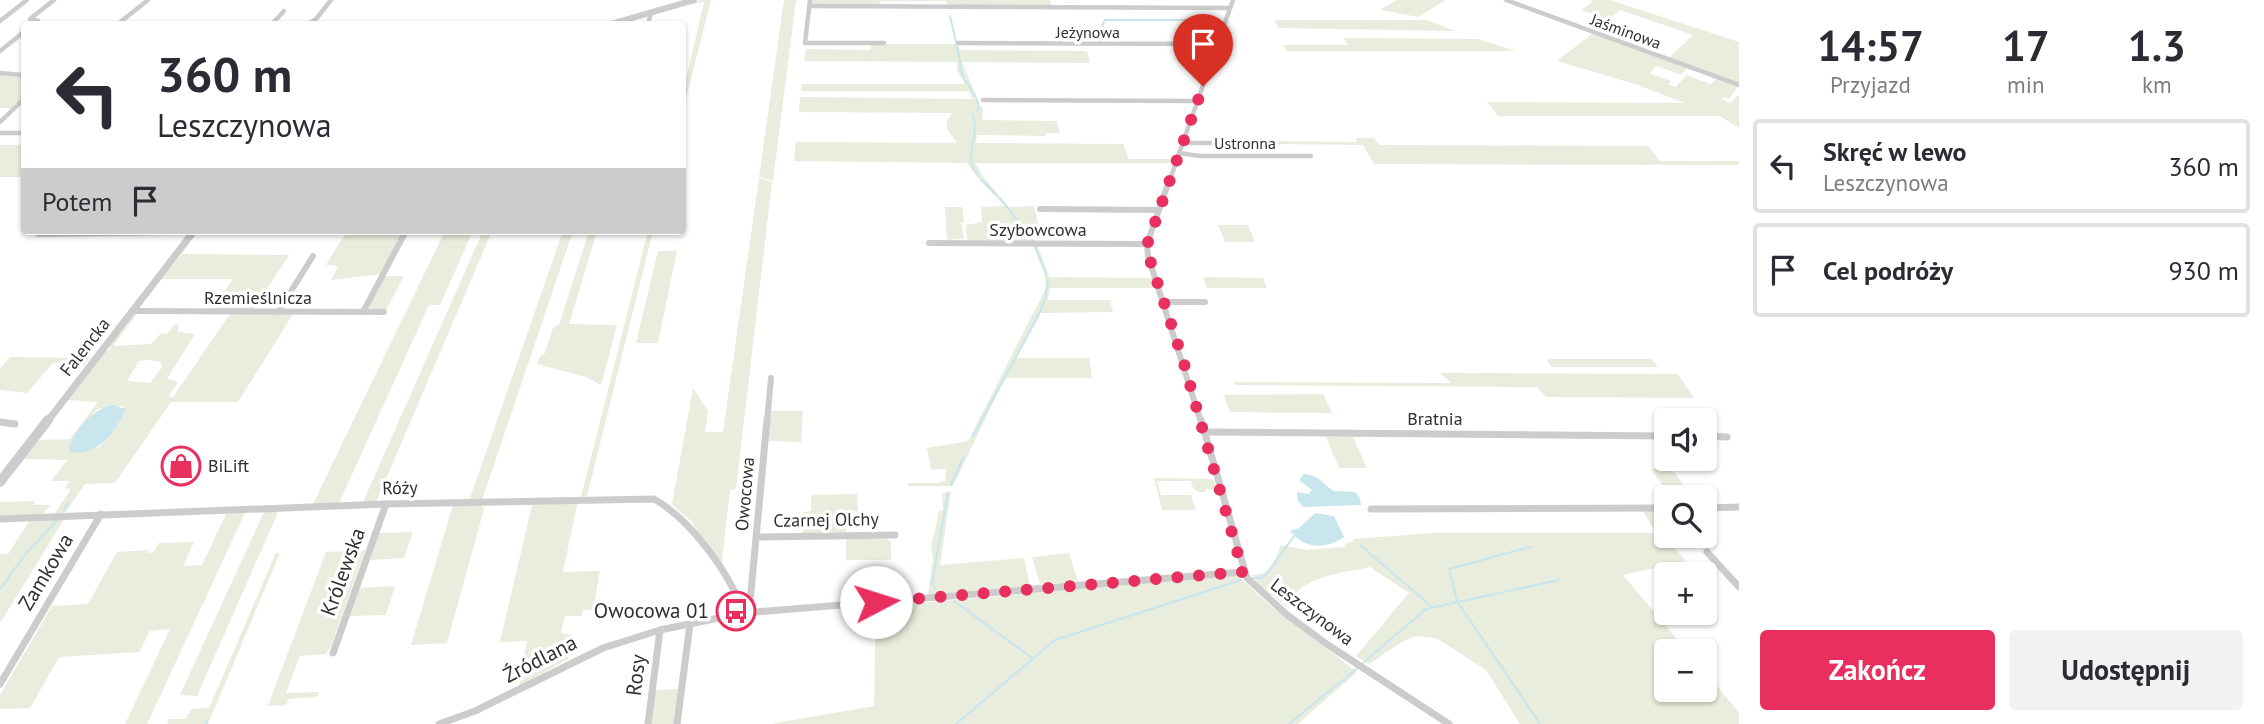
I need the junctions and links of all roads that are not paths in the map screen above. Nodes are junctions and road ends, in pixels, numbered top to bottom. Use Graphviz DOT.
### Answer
graph roads {
  1 [pos="27,0"];
  2 [pos="54,0"];
  3 [pos="149,0"];
  4 [pos="331,0"];
  5 [pos="694,0"];
  6 [pos="810,0"];
  7 [pos="1233,0"];
  8 [pos="1506,0"];
  9 [pos="809,6"];
  10 [pos="1230,8"];
  11 [pos="284,11"];
  12 [pos="653,12"];
  13 [pos="0,20"];
  14 [pos="38,21"];
  15 [pos="122,21"];
  16 [pos="275,21"];
  17 [pos="313,21"];
  18 [pos="630,21"];
  19 [pos="649,21"];
  20 [pos="21,34"];
  21 [pos="884,43"];
  22 [pos="958,43"];
  23 [pos="1218,44"];
  24 [pos="0,51"];
  25 [pos="0,73"];
  26 [pos="21,75"];
  27 [pos="1739,85"];
  28 [pos="983,100"];
  29 [pos="1197,101"];
  30 [pos="21,102"];
  31 [pos="0,122"];
  32 [pos="0,133"];
  33 [pos="21,133"];
  34 [pos="1183,143"];
  35 [pos="1262,143"];
  36 [pos="1179,153"];
  37 [pos="1311,156"];
  38 [pos="1040,209"];
  39 [pos="1159,210"];
  40 [pos="191,235"];
  41 [pos="404,235"];
  42 [pos="929,243"];
  43 [pos="1147,244"];
  44 [pos="313,256"];
  45 [pos="1164,302"];
  46 [pos="1205,302"];
  47 [pos="132,311"];
  48 [pos="278,312"];
  49 [pos="363,312"];
  50 [pos="384,312"];
  51 [pos="771,378"];
  52 [pos="0,422"];
  53 [pos="15,424"];
  54 [pos="1204,432"];
  55 [pos="1654,436"];
  56 [pos="1717,437"];
  57 [pos="1727,437"];
  58 [pos="0,482"];
  59 [pos="386,504"];
  60 [pos="1654,508"];
  61 [pos="1717,508"];
  62 [pos="1739,508"];
  63 [pos="1371,509"];
  64 [pos="102,514"];
  65 [pos="0,519"];
  66 [pos="895,535"];
  67 [pos="757,537"];
  68 [pos="1707,552"];
  69 [pos="1243,572"];
  70 [pos="1739,587"];
  71 [pos="746,613"];
  72 [pos="690,624"];
  73 [pos="660,630"];
  74 [pos="333,653"];
  75 [pos="0,684"];
  76 [pos="439,724"];
  77 [pos="648,724"];
  78 [pos="677,724"];
  79 [pos="1449,724"];
  1 -- 13 [label="street"];
  2 -- 14 [label="street"];
  3 -- 15 [label="street"];
  4 -- 17 [label="street"];
  5 -- 12 [label="street"];
  6 -- 9 [label="street"];
  7 -- 10 [label="street"];
  8 -- 27 [label="street, Jaśminowa"];
  9 -- 10 [label="street"];
  9 -- 21 [label="street"];
  10 -- 23 [label="street"];
  11 -- 16 [label="street"];
  12 -- 18 [label="street"];
  12 -- 19 [label="street"];
  20 -- 24 [label="street"];
  22 -- 23 [label="street, Jeżynowa"];
  23 -- 29 [label="street"];
  25 -- 26 [label="street"];
  28 -- 29 [label="street"];
  29 -- 34 [label="street"];
  30 -- 31 [label="street"];
  32 -- 33 [label="street"];
  34 -- 35 [label="street"];
  34 -- 36 [label="street"];
  36 -- 37 [label="street, Ustronna"];
  36 -- 39 [label="street"];
  38 -- 39 [label="street"];
  39 -- 43 [label="street"];
  40 -- 47 [label="street, Falencka"];
  41 -- 49 [label="street"];
  42 -- 43 [label="street, Szybowcowa"];
  43 -- 45 [label="street, Leszczynowa"];
  44 -- 48 [label="street"];
  45 -- 46 [label="street"];
  45 -- 54 [label="street, Leszczynowa"];
  47 -- 48 [label="street, Rzemieślnicza"];
  47 -- 58 [label="street, Falencka"];
  48 -- 49 [label="street, Rzemieślnicza"];
  49 -- 50 [label="street, Rzemieślnicza"];
  51 -- 67 [label="street, Owocowa"];
  52 -- 53 [label="street"];
  54 -- 55 [label="street, Bratnia"];
  54 -- 69 [label="street, Leszczynowa"];
  56 -- 57 [label="street"];
  59 -- 64 [label="street, Róży"];
  59 -- 71 [label="street, Róży"];
  59 -- 74 [label="street, Królewska"];
  60 -- 63 [label="street"];
  61 -- 62 [label="street"];
  64 -- 65 [label="street, Róży"];
  64 -- 75 [label="street, Zamkowa"];
  66 -- 67 [label="street, Czarnej Olchy"];
  67 -- 71 [label="street, Owocowa"];
  68 -- 70 [label="street"];
  69 -- 71 [label="street, Źródlana"];
  69 -- 79 [label="street, Leszczynowa"];
  71 -- 72 [label="street, Źródlana"];
  72 -- 73 [label="street, Źródlana"];
  72 -- 78 [label="street"];
  73 -- 76 [label="street, Źródlana"];
  73 -- 77 [label="street, Rosy"];
}
